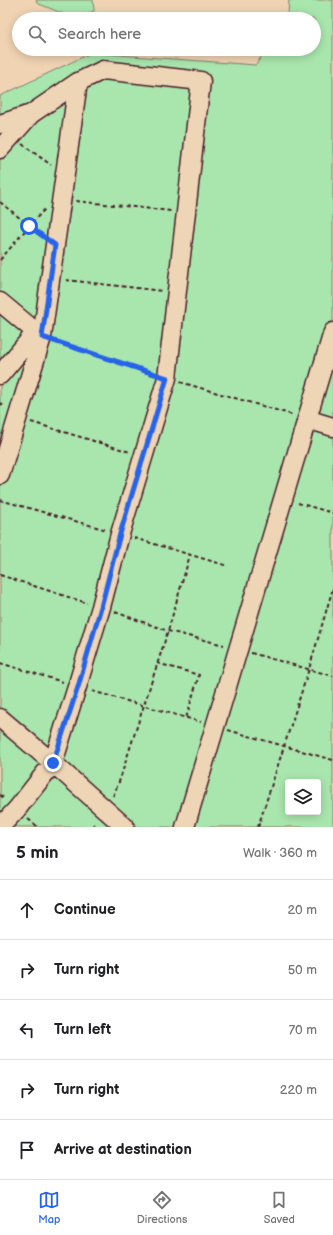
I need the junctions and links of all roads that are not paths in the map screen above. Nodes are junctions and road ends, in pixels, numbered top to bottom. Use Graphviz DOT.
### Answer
graph roads {
  1 [pos="78,82"];
  2 [pos="4,137"];
  3 [pos="0,302"];
  4 [pos="333,332"];
  5 [pos="39,335"];
  6 [pos="0,375"];
  7 [pos="307,419"];
  8 [pos="333,427"];
  9 [pos="0,475"];
  10 [pos="0,718"];
  11 [pos="53,763"];
  12 [pos="0,827"];
  13 [pos="125,827"];
  14 [pos="185,827"];
  1 -- 2 [label="lane"];
  1 -- 5 [label="lane"];
  1 -- 11 [label="lane"];
  3 -- 5 [label="lane"];
  4 -- 7 [label="lane"];
  5 -- 6 [label="lane"];
  5 -- 9 [label="lane"];
  7 -- 8 [label="lane"];
  7 -- 14 [label="lane"];
  10 -- 11 [label="lane"];
  11 -- 12 [label="lane"];
  11 -- 13 [label="lane"];
}
